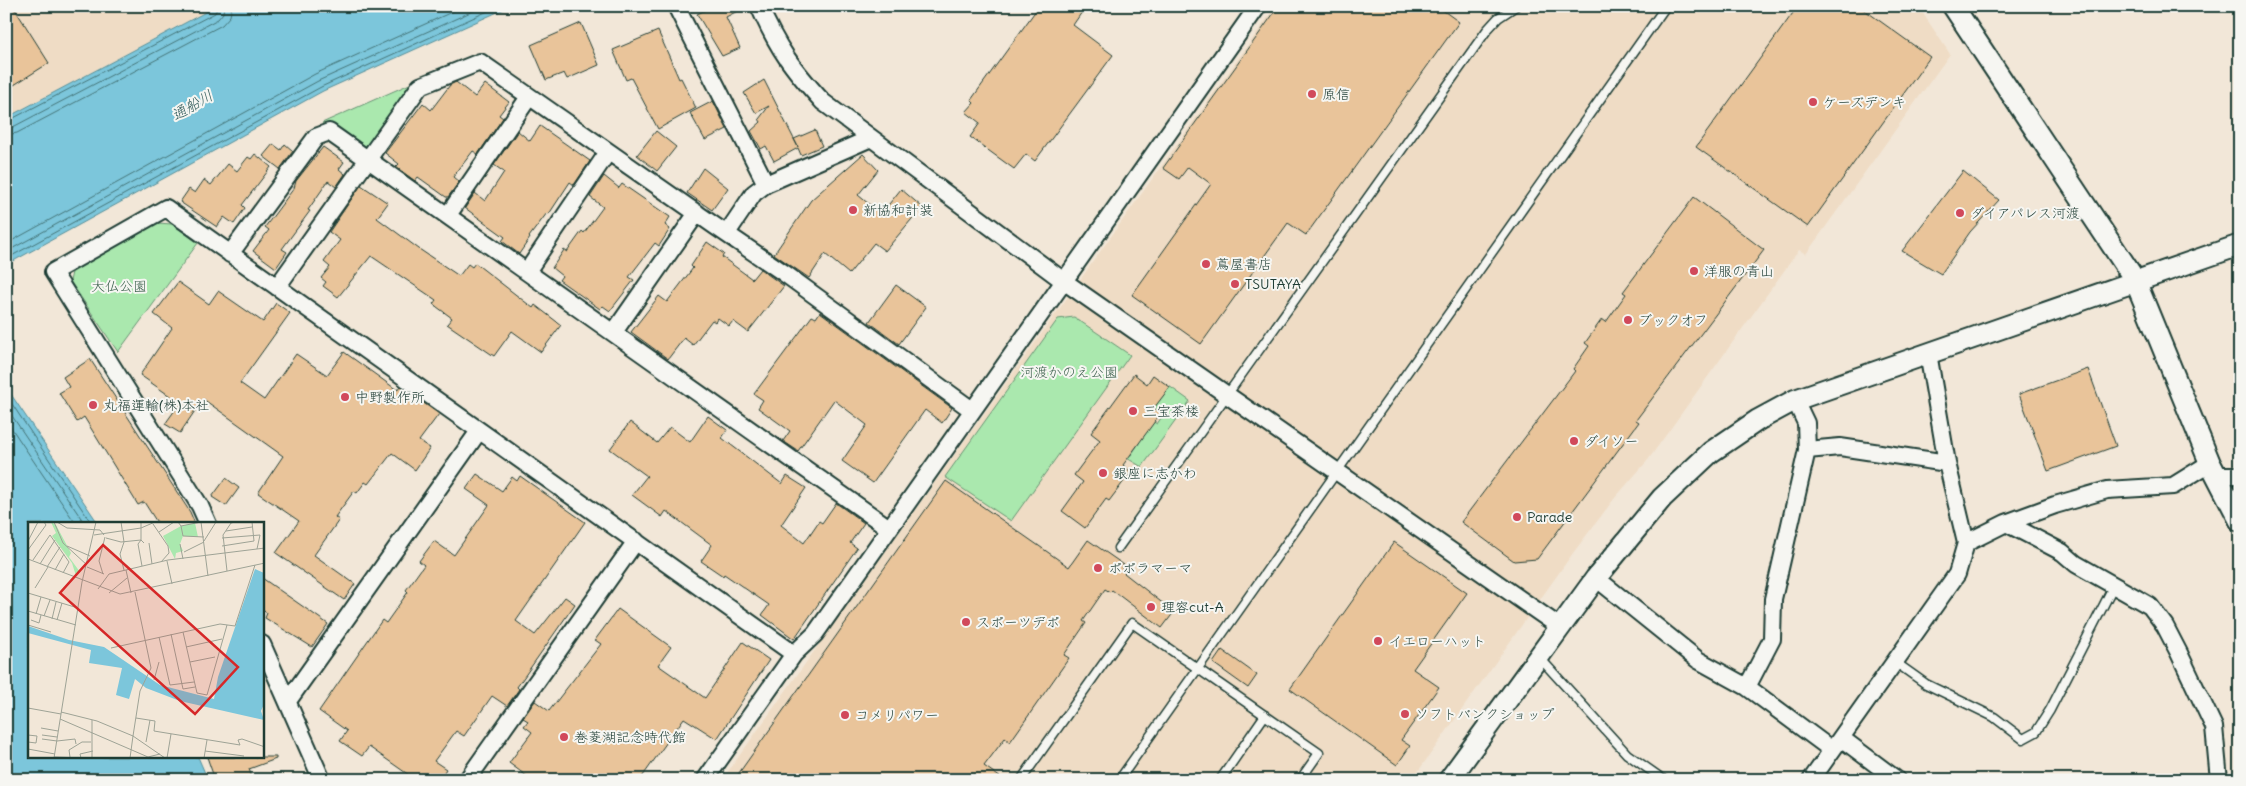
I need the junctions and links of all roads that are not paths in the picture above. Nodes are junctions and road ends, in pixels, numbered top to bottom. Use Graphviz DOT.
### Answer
graph roads {
  1 [pos="676,6"];
  2 [pos="759,6"];
  3 [pos="1258,6"];
  4 [pos="1516,6"];
  5 [pos="1666,6"];
  6 [pos="1953,6"];
  7 [pos="529,97"];
  8 [pos="871,138"];
  9 [pos="608,152"];
  10 [pos="368,159"];
  11 [pos="766,184"];
  12 [pos="696,213"];
  13 [pos="448,215"];
  14 [pos="727,233"];
  15 [pos="2240,246"];
  16 [pos="230,254"];
  17 [pos="528,270"];
  18 [pos="2135,280"];
  19 [pos="1065,282"];
  20 [pos="277,287"];
  21 [pos="614,332"];
  22 [pos="1928,353"];
  23 [pos="1227,394"];
  24 [pos="1795,400"];
  25 [pos="972,410"];
  26 [pos="478,431"];
  27 [pos="1806,450"];
  28 [pos="1947,463"];
  29 [pos="2213,470"];
  30 [pos="1338,472"];
  31 [pos="2240,475"];
  32 [pos="2240,520"];
  33 [pos="207,522"];
  34 [pos="2006,523"];
  35 [pos="888,528"];
  36 [pos="636,541"];
  37 [pos="1966,544"];
  38 [pos="1118,548"];
  39 [pos="1596,578"];
  40 [pos="2114,585"];
  41 [pos="1560,626"];
  42 [pos="264,648"];
  43 [pos="794,654"];
  44 [pos="1538,656"];
  45 [pos="1895,662"];
  46 [pos="1198,669"];
  47 [pos="1747,687"];
  48 [pos="288,701"];
  49 [pos="1265,716"];
  50 [pos="1837,744"];
  51 [pos="322,780"];
  52 [pos="467,780"];
  53 [pos="705,780"];
  54 [pos="1021,780"];
  55 [pos="1119,780"];
  56 [pos="1220,780"];
  57 [pos="1300,780"];
  58 [pos="1449,780"];
  59 [pos="1664,780"];
  60 [pos="1811,780"];
  61 [pos="1897,780"];
  62 [pos="2219,780"];
  1 -- 11 [label="street"];
  2 -- 8 [label="street"];
  3 -- 19 [label="street"];
  4 -- 23 [label="lane"];
  5 -- 30 [label="lane"];
  6 -- 18 [label="street"];
  7 -- 9 [label="street"];
  7 -- 10 [label="street"];
  7 -- 13 [label="street"];
  8 -- 11 [label="street"];
  8 -- 19 [label="street"];
  9 -- 12 [label="street"];
  9 -- 17 [label="street"];
  10 -- 13 [label="street"];
  10 -- 16 [label="street"];
  10 -- 20 [label="street"];
  11 -- 14 [label="street"];
  12 -- 14 [label="street"];
  12 -- 21 [label="street"];
  13 -- 17 [label="street"];
  14 -- 25 [label="street"];
  15 -- 18 [label="street"];
  16 -- 20 [label="street"];
  16 -- 33 [label="street"];
  17 -- 21 [label="street"];
  18 -- 22 [label="street"];
  18 -- 29 [label="street"];
  19 -- 23 [label="street"];
  19 -- 25 [label="street"];
  20 -- 26 [label="street"];
  21 -- 35 [label="street"];
  22 -- 24 [label="street"];
  22 -- 28 [label="street"];
  23 -- 30 [label="street"];
  23 -- 38 [label="lane"];
  24 -- 27 [label="street"];
  24 -- 39 [label="street"];
  25 -- 35 [label="street"];
  26 -- 36 [label="street"];
  26 -- 48 [label="street"];
  27 -- 28 [label="street"];
  27 -- 47 [label="street"];
  28 -- 37 [label="street"];
  29 -- 31 [label="street"];
  29 -- 32 [label="street"];
  29 -- 34 [label="street"];
  30 -- 41 [label="street"];
  30 -- 46 [label="lane"];
  34 -- 37 [label="street"];
  34 -- 40 [label="street"];
  35 -- 43 [label="street"];
  36 -- 43 [label="street"];
  36 -- 52 [label="street"];
  37 -- 45 [label="street"];
  39 -- 41 [label="street"];
  39 -- 47 [label="street"];
  40 -- 45 [label="lane"];
  40 -- 62 [label="street"];
  41 -- 44 [label="street"];
  42 -- 48 [label="street"];
  43 -- 53 [label="street"];
  44 -- 58 [label="street"];
  44 -- 59 [label="lane"];
  45 -- 50 [label="street"];
  46 -- 49 [label="lane"];
  46 -- 54 [label="lane"];
  46 -- 55 [label="lane"];
  47 -- 50 [label="street"];
  48 -- 51 [label="street"];
  49 -- 56 [label="lane"];
  49 -- 57 [label="lane"];
  50 -- 60 [label="street"];
  50 -- 61 [label="street"];
}
